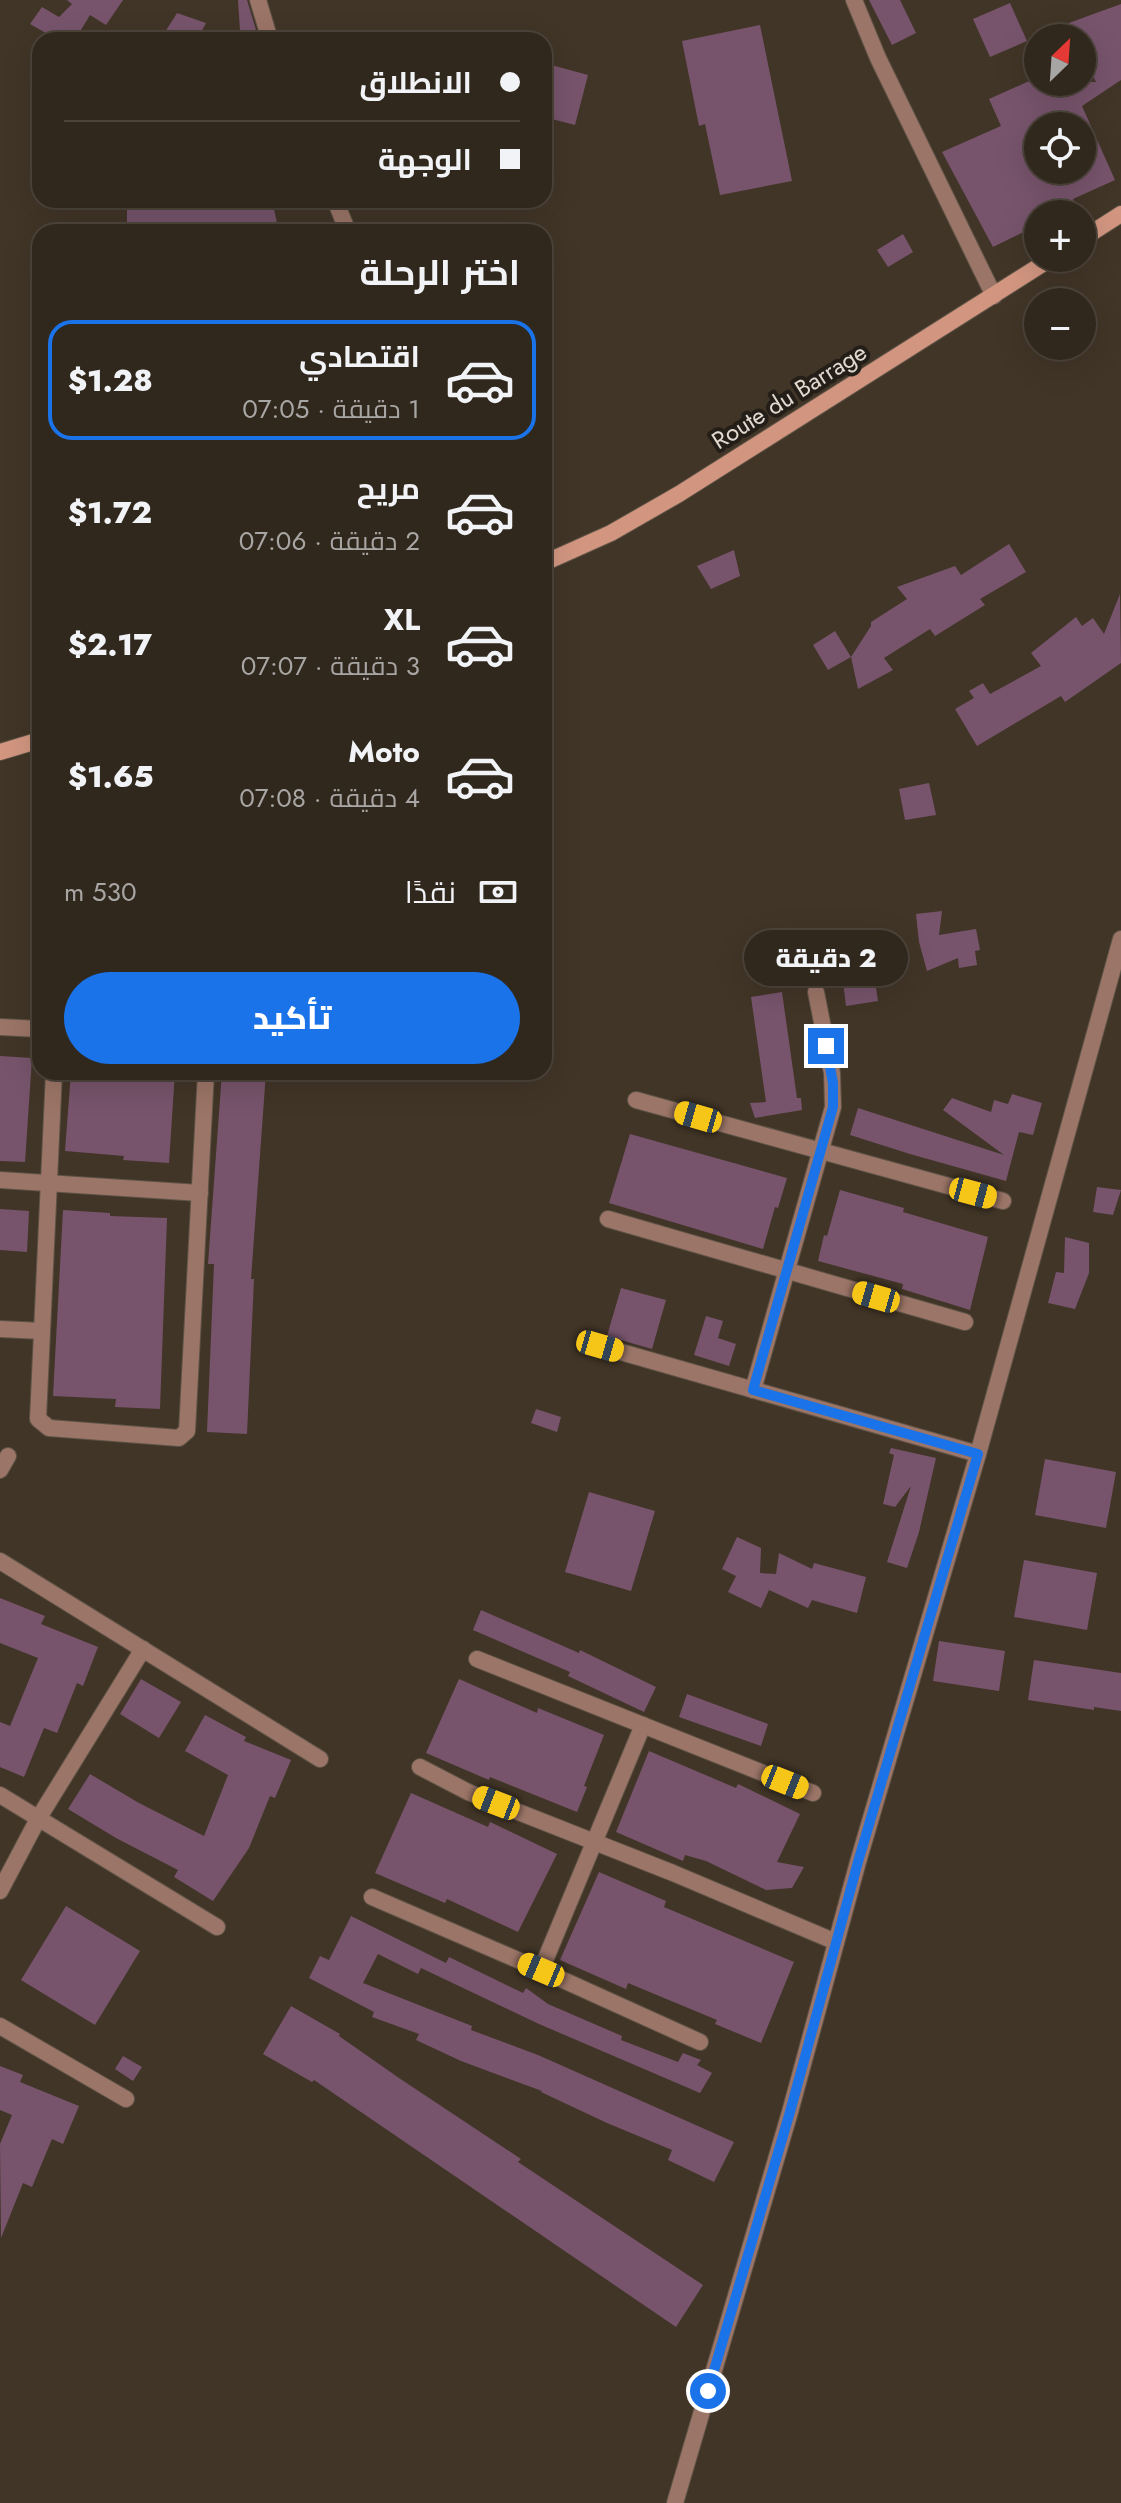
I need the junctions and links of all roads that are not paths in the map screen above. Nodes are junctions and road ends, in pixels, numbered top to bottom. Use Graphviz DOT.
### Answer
graph roads {
  1 [pos="258,0"];
  2 [pos="854,0"];
  3 [pos="268,32"];
  4 [pos="1121,214"];
  5 [pos="1096,230"];
  6 [pos="1031,272"];
  7 [pos="994,296"];
  8 [pos="552,559"];
  9 [pos="32,742"];
  10 [pos="0,752"];
  11 [pos="1121,939"];
  12 [pos="816,992"];
  13 [pos="0,1027"];
  14 [pos="32,1029"];
  15 [pos="54,1080"];
  16 [pos="206,1080"];
  17 [pos="636,1100"];
  18 [pos="821,1151"];
  19 [pos="0,1180"];
  20 [pos="49,1183"];
  21 [pos="200,1193"];
  22 [pos="1003,1201"];
  23 [pos="608,1219"];
  24 [pos="787,1271"];
  25 [pos="965,1322"];
  26 [pos="0,1329"];
  27 [pos="42,1331"];
  28 [pos="600,1346"];
  29 [pos="753,1390"];
  30 [pos="978,1454"];
  31 [pos="0,1561"];
  32 [pos="143,1649"];
  33 [pos="477,1659"];
  34 [pos="643,1725"];
  35 [pos="320,1759"];
  36 [pos="420,1767"];
  37 [pos="813,1793"];
  38 [pos="0,1795"];
  39 [pos="38,1819"];
  40 [pos="595,1842"];
  41 [pos="0,1891"];
  42 [pos="372,1897"];
  43 [pos="217,1927"];
  44 [pos="836,1942"];
  45 [pos="541,1970"];
  46 [pos="0,2026"];
  47 [pos="700,2042"];
  48 [pos="126,2099"];
  49 [pos="675,2503"];
  1 -- 3 [label="street"];
  2 -- 7 [label="street"];
  4 -- 5 [label="main road"];
  6 -- 7 [label="main road, Route du Barrage"];
  7 -- 8 [label="main road, Route du Barrage"];
  9 -- 10 [label="main road"];
  11 -- 30 [label="street"];
  12 -- 18 [label="street"];
  13 -- 14 [label="street"];
  15 -- 20 [label="street"];
  16 -- 21 [label="street"];
  17 -- 18 [label="street"];
  18 -- 22 [label="street"];
  18 -- 24 [label="street"];
  19 -- 20 [label="street"];
  20 -- 21 [label="street"];
  20 -- 27 [label="street"];
  21 -- 27 [label="street"];
  23 -- 24 [label="street"];
  24 -- 25 [label="street"];
  24 -- 29 [label="street"];
  26 -- 27 [label="street"];
  28 -- 29 [label="street"];
  29 -- 30 [label="street"];
  30 -- 44 [label="street"];
  31 -- 32 [label="street"];
  32 -- 35 [label="street"];
  32 -- 39 [label="street"];
  33 -- 34 [label="street"];
  34 -- 37 [label="street"];
  34 -- 40 [label="street"];
  36 -- 40 [label="street"];
  38 -- 39 [label="street"];
  39 -- 41 [label="street"];
  39 -- 43 [label="street"];
  40 -- 44 [label="street"];
  40 -- 45 [label="street"];
  42 -- 45 [label="street"];
  44 -- 49 [label="street"];
  45 -- 47 [label="street"];
  46 -- 48 [label="street"];
}
